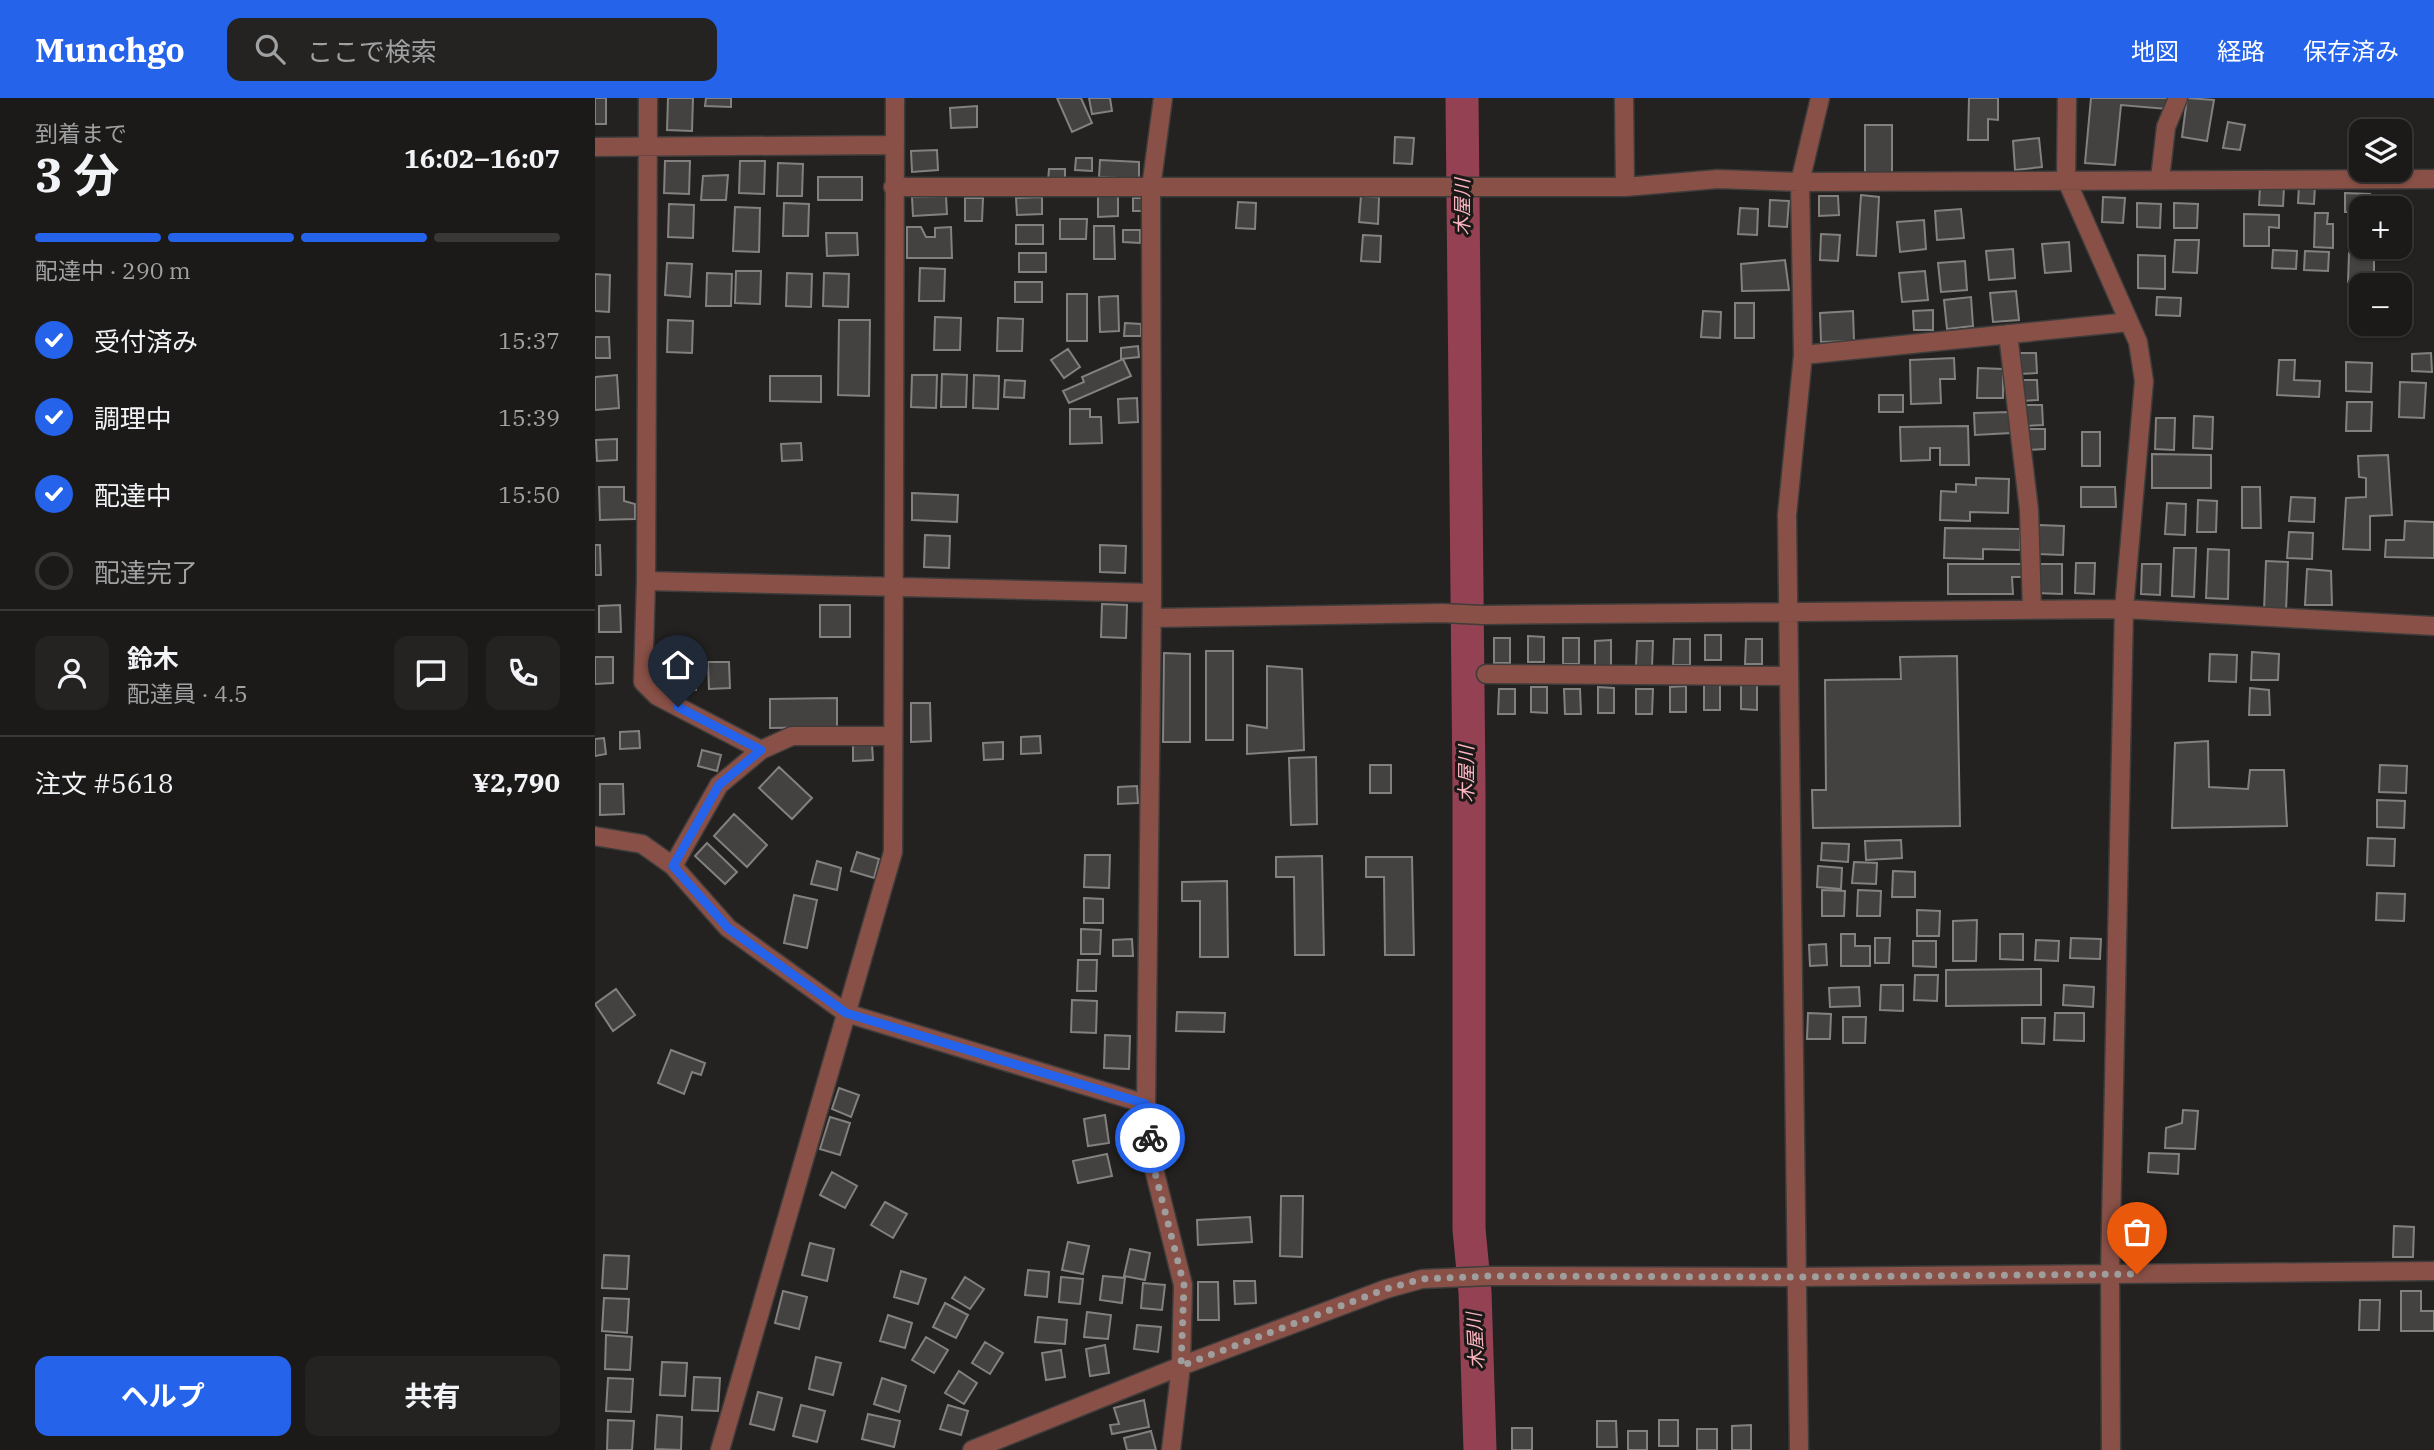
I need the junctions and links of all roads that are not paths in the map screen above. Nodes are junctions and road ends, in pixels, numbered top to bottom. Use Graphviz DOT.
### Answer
graph roads {
  1 [pos="649,98"];
  2 [pos="895,98"];
  3 [pos="1163,98"];
  4 [pos="1624,98"];
  5 [pos="1820,98"];
  6 [pos="2067,98"];
  7 [pos="2178,98"];
  8 [pos="647,145"];
  9 [pos="894,145"];
  10 [pos="595,146"];
  11 [pos="2434,178"];
  12 [pos="2066,179"];
  13 [pos="2160,179"];
  14 [pos="1800,182"];
  15 [pos="893,187"];
  16 [pos="1625,187"];
  17 [pos="1151,188"];
  18 [pos="2130,322"];
  19 [pos="2008,334"];
  20 [pos="1803,355"];
  21 [pos="646,580"];
  22 [pos="894,586"];
  23 [pos="1152,593"];
  24 [pos="2124,609"];
  25 [pos="2032,610"];
  26 [pos="1788,611"];
  27 [pos="1152,618"];
  28 [pos="2434,626"];
  29 [pos="1486,674"];
  30 [pos="1789,676"];
  31 [pos="891,736"];
  32 [pos="761,750"];
  33 [pos="595,836"];
  34 [pos="673,866"];
  35 [pos="846,1013"];
  36 [pos="1146,1104"];
  37 [pos="2434,1271"];
  38 [pos="2110,1274"];
  39 [pos="1797,1277"];
  40 [pos="1181,1366"];
  41 [pos="720,1450"];
  42 [pos="972,1450"];
  43 [pos="1171,1450"];
  44 [pos="1799,1450"];
  45 [pos="2111,1450"];
  1 -- 8 [label="street"];
  2 -- 9 [label="street"];
  3 -- 17 [label="street"];
  4 -- 16 [label="street"];
  5 -- 14 [label="street"];
  6 -- 12 [label="street"];
  7 -- 13 [label="street"];
  8 -- 9 [label="street"];
  8 -- 10 [label="street"];
  8 -- 21 [label="street"];
  9 -- 15 [label="street"];
  11 -- 13 [label="street"];
  12 -- 13 [label="street"];
  12 -- 14 [label="street"];
  12 -- 18 [label="street"];
  14 -- 16 [label="street"];
  14 -- 20 [label="street"];
  15 -- 17 [label="street"];
  15 -- 22 [label="street"];
  16 -- 17 [label="street"];
  17 -- 23 [label="street"];
  18 -- 19 [label="street"];
  18 -- 24 [label="street"];
  19 -- 20 [label="street"];
  19 -- 25 [label="street"];
  20 -- 26 [label="street"];
  21 -- 22 [label="street"];
  21 -- 32 [label="street"];
  22 -- 23 [label="street"];
  22 -- 31 [label="street"];
  23 -- 27 [label="street"];
  24 -- 25 [label="street"];
  24 -- 28 [label="street"];
  24 -- 38 [label="street"];
  25 -- 26 [label="street"];
  26 -- 27 [label="street"];
  26 -- 30 [label="street"];
  27 -- 36 [label="street"];
  29 -- 30 [label="street"];
  30 -- 39 [label="street"];
  31 -- 32 [label="street"];
  31 -- 35 [label="street"];
  32 -- 34 [label="street"];
  33 -- 34 [label="street"];
  34 -- 35 [label="street"];
  35 -- 36 [label="street"];
  35 -- 41 [label="street"];
  36 -- 40 [label="street"];
  37 -- 38 [label="street"];
  38 -- 39 [label="street"];
  38 -- 45 [label="street"];
  39 -- 40 [label="street"];
  39 -- 44 [label="street"];
  40 -- 42 [label="street"];
  40 -- 43 [label="street"];
}
